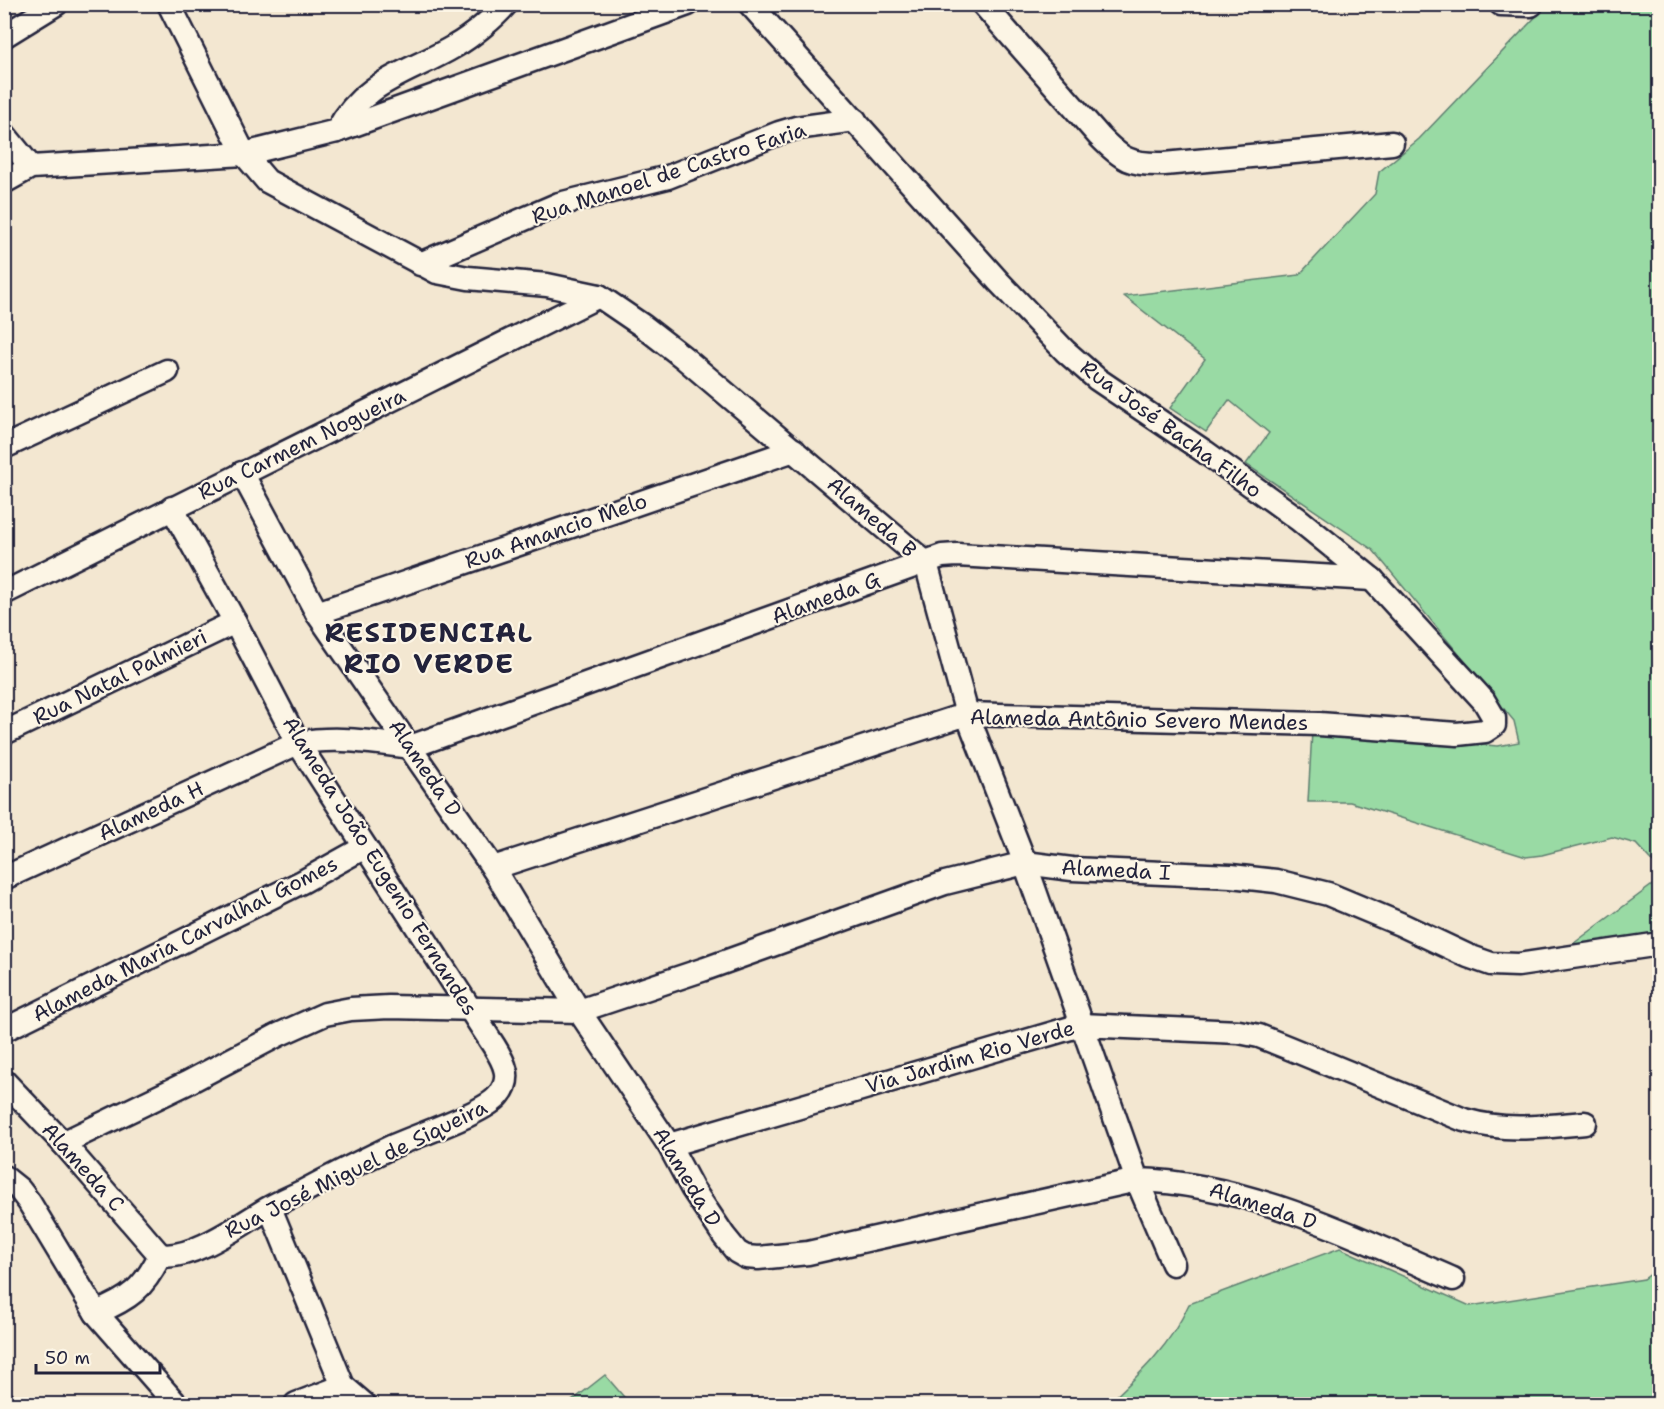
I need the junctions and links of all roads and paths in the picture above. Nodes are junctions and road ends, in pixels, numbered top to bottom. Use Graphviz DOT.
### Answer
graph roads {
  1 [pos="56,4"];
  2 [pos="169,4"];
  3 [pos="506,4"];
  4 [pos="688,4"];
  5 [pos="750,4"];
  6 [pos="983,4"];
  7 [pos="1501,4"];
  8 [pos="1531,5"];
  9 [pos="4,36"];
  10 [pos="855,120"];
  11 [pos="336,131"];
  12 [pos="4,134"];
  13 [pos="1392,143"];
  14 [pos="244,154"];
  15 [pos="31,166"];
  16 [pos="4,182"];
  17 [pos="420,264"];
  18 [pos="599,296"];
  19 [pos="167,372"];
  20 [pos="4,447"];
  21 [pos="794,450"];
  22 [pos="242,473"];
  23 [pos="172,508"];
  24 [pos="926,562"];
  25 [pos="1372,579"];
  26 [pos="4,592"];
  27 [pos="317,612"];
  28 [pos="236,621"];
  29 [pos="1463,676"];
  30 [pos="966,714"];
  31 [pos="4,733"];
  32 [pos="298,743"];
  33 [pos="410,747"];
  34 [pos="365,847"];
  35 [pos="1025,863"];
  36 [pos="493,868"];
  37 [pos="4,878"];
  38 [pos="1659,944"];
  39 [pos="470,1010"];
  40 [pos="579,1011"];
  41 [pos="1081,1024"];
  42 [pos="4,1030"];
  43 [pos="494,1046"];
  44 [pos="4,1081"];
  45 [pos="1585,1123"];
  46 [pos="63,1143"];
  47 [pos="669,1145"];
  48 [pos="4,1177"];
  49 [pos="1137,1180"];
  50 [pos="270,1208"];
  51 [pos="160,1255"];
  52 [pos="1173,1264"];
  53 [pos="1453,1279"];
  54 [pos="96,1313"];
  55 [pos="343,1386"];
  56 [pos="176,1404"];
  57 [pos="296,1404"];
  58 [pos="364,1404"];
  1 -- 9 [label="street"];
  2 -- 14 [label="street"];
  3 -- 11 [label="street"];
  4 -- 11 [label="street"];
  5 -- 10 [label="street, Rua José Bacha Filho"];
  6 -- 13 [label="street"];
  7 -- 8 [label="street"];
  10 -- 17 [label="street, Rua Manoel de Castro Faria"];
  10 -- 25 [label="street, Rua José Bacha Filho"];
  11 -- 14 [label="street"];
  12 -- 15 [label="street"];
  14 -- 15 [label="street"];
  14 -- 17 [label="street"];
  15 -- 16 [label="street"];
  17 -- 18 [label="street"];
  18 -- 21 [label="street, Alameda B"];
  18 -- 22 [label="street, Rua Carmem Nogueira"];
  19 -- 20 [label="street"];
  21 -- 24 [label="street, Alameda B"];
  21 -- 27 [label="street, Rua Amancio Melo"];
  22 -- 23 [label="street, Rua Carmem Nogueira"];
  22 -- 27 [label="street, Alameda D"];
  23 -- 26 [label="street, Rua Carmem Nogueira"];
  23 -- 28 [label="street, Alameda João Eugenio Fernandes"];
  24 -- 25 [label="street, Alameda G"];
  24 -- 30 [label="street, Alameda B"];
  24 -- 33 [label="street, Alameda G"];
  25 -- 29 [label="street, Rua José Bacha Filho"];
  27 -- 33 [label="street, Alameda D"];
  28 -- 31 [label="street, Rua Natal Palmieri"];
  28 -- 32 [label="street, Alameda João Eugenio Fernandes"];
  29 -- 30 [label="street, Alameda Antônio Severo Mendes"];
  30 -- 35 [label="street, Alameda B"];
  30 -- 36 [label="street, Alameda Antônio Severo Mendes"];
  32 -- 33 [label="street, Alameda G"];
  32 -- 34 [label="street, Alameda João Eugenio Fernandes"];
  32 -- 37 [label="street, Alameda H"];
  33 -- 36 [label="street, Alameda D"];
  34 -- 39 [label="street, Alameda João Eugenio Fernandes"];
  34 -- 42 [label="street, Alameda Maria Carvalhal Gomes"];
  35 -- 38 [label="street, Alameda I"];
  35 -- 40 [label="street, Alameda I"];
  35 -- 41 [label="street, Alameda B"];
  36 -- 40 [label="street, Alameda D"];
  39 -- 40 [label="street, Alameda I"];
  39 -- 43 [label="street, Alameda João Eugenio Fernandes"];
  39 -- 46 [label="street, Alameda I"];
  40 -- 47 [label="street, Alameda D"];
  41 -- 45 [label="street, Via Jardim Rio Verde"];
  41 -- 47 [label="street, Via Jardim Rio Verde"];
  41 -- 49 [label="street, Alameda B"];
  43 -- 50 [label="street, Rua José Miguel de Siqueira"];
  44 -- 46 [label="street, Alameda C"];
  46 -- 51 [label="street, Alameda C"];
  47 -- 49 [label="street, Alameda D"];
  48 -- 54 [label="street"];
  49 -- 52 [label="street, Alameda B"];
  49 -- 53 [label="street, Alameda D"];
  50 -- 51 [label="street, Rua José Miguel de Siqueira"];
  50 -- 55 [label="street"];
  51 -- 54 [label="street"];
  54 -- 56 [label="street"];
  55 -- 57 [label="street"];
  55 -- 58 [label="street"];
}
